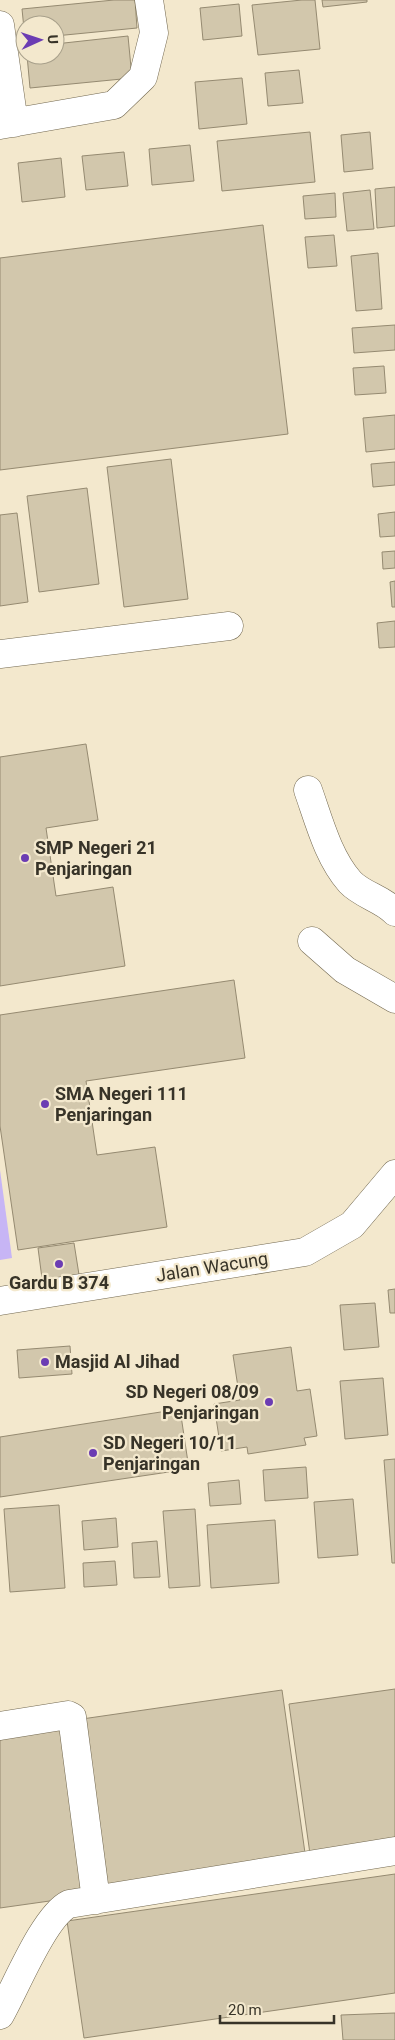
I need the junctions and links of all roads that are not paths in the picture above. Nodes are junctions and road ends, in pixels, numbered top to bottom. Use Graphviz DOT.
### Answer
graph roads {
  1 [pos="149,0"];
  2 [pos="0,25"];
  3 [pos="7,124"];
  4 [pos="229,626"];
  5 [pos="0,654"];
  6 [pos="308,790"];
  7 [pos="395,912"];
  8 [pos="312,941"];
  9 [pos="395,999"];
  10 [pos="395,1174"];
  11 [pos="0,1301"];
  12 [pos="0,1726"];
  13 [pos="395,1851"];
  14 [pos="96,1900"];
  15 [pos="0,2015"];
  1 -- 3 [label="street"];
  2 -- 3 [label="street"];
  4 -- 5 [label="street"];
  6 -- 7 [label="street"];
  8 -- 9 [label="street"];
  10 -- 11 [label="street, Jalan Wacung"];
  12 -- 14 [label="street"];
  13 -- 14 [label="street"];
  14 -- 15 [label="street"];
}
